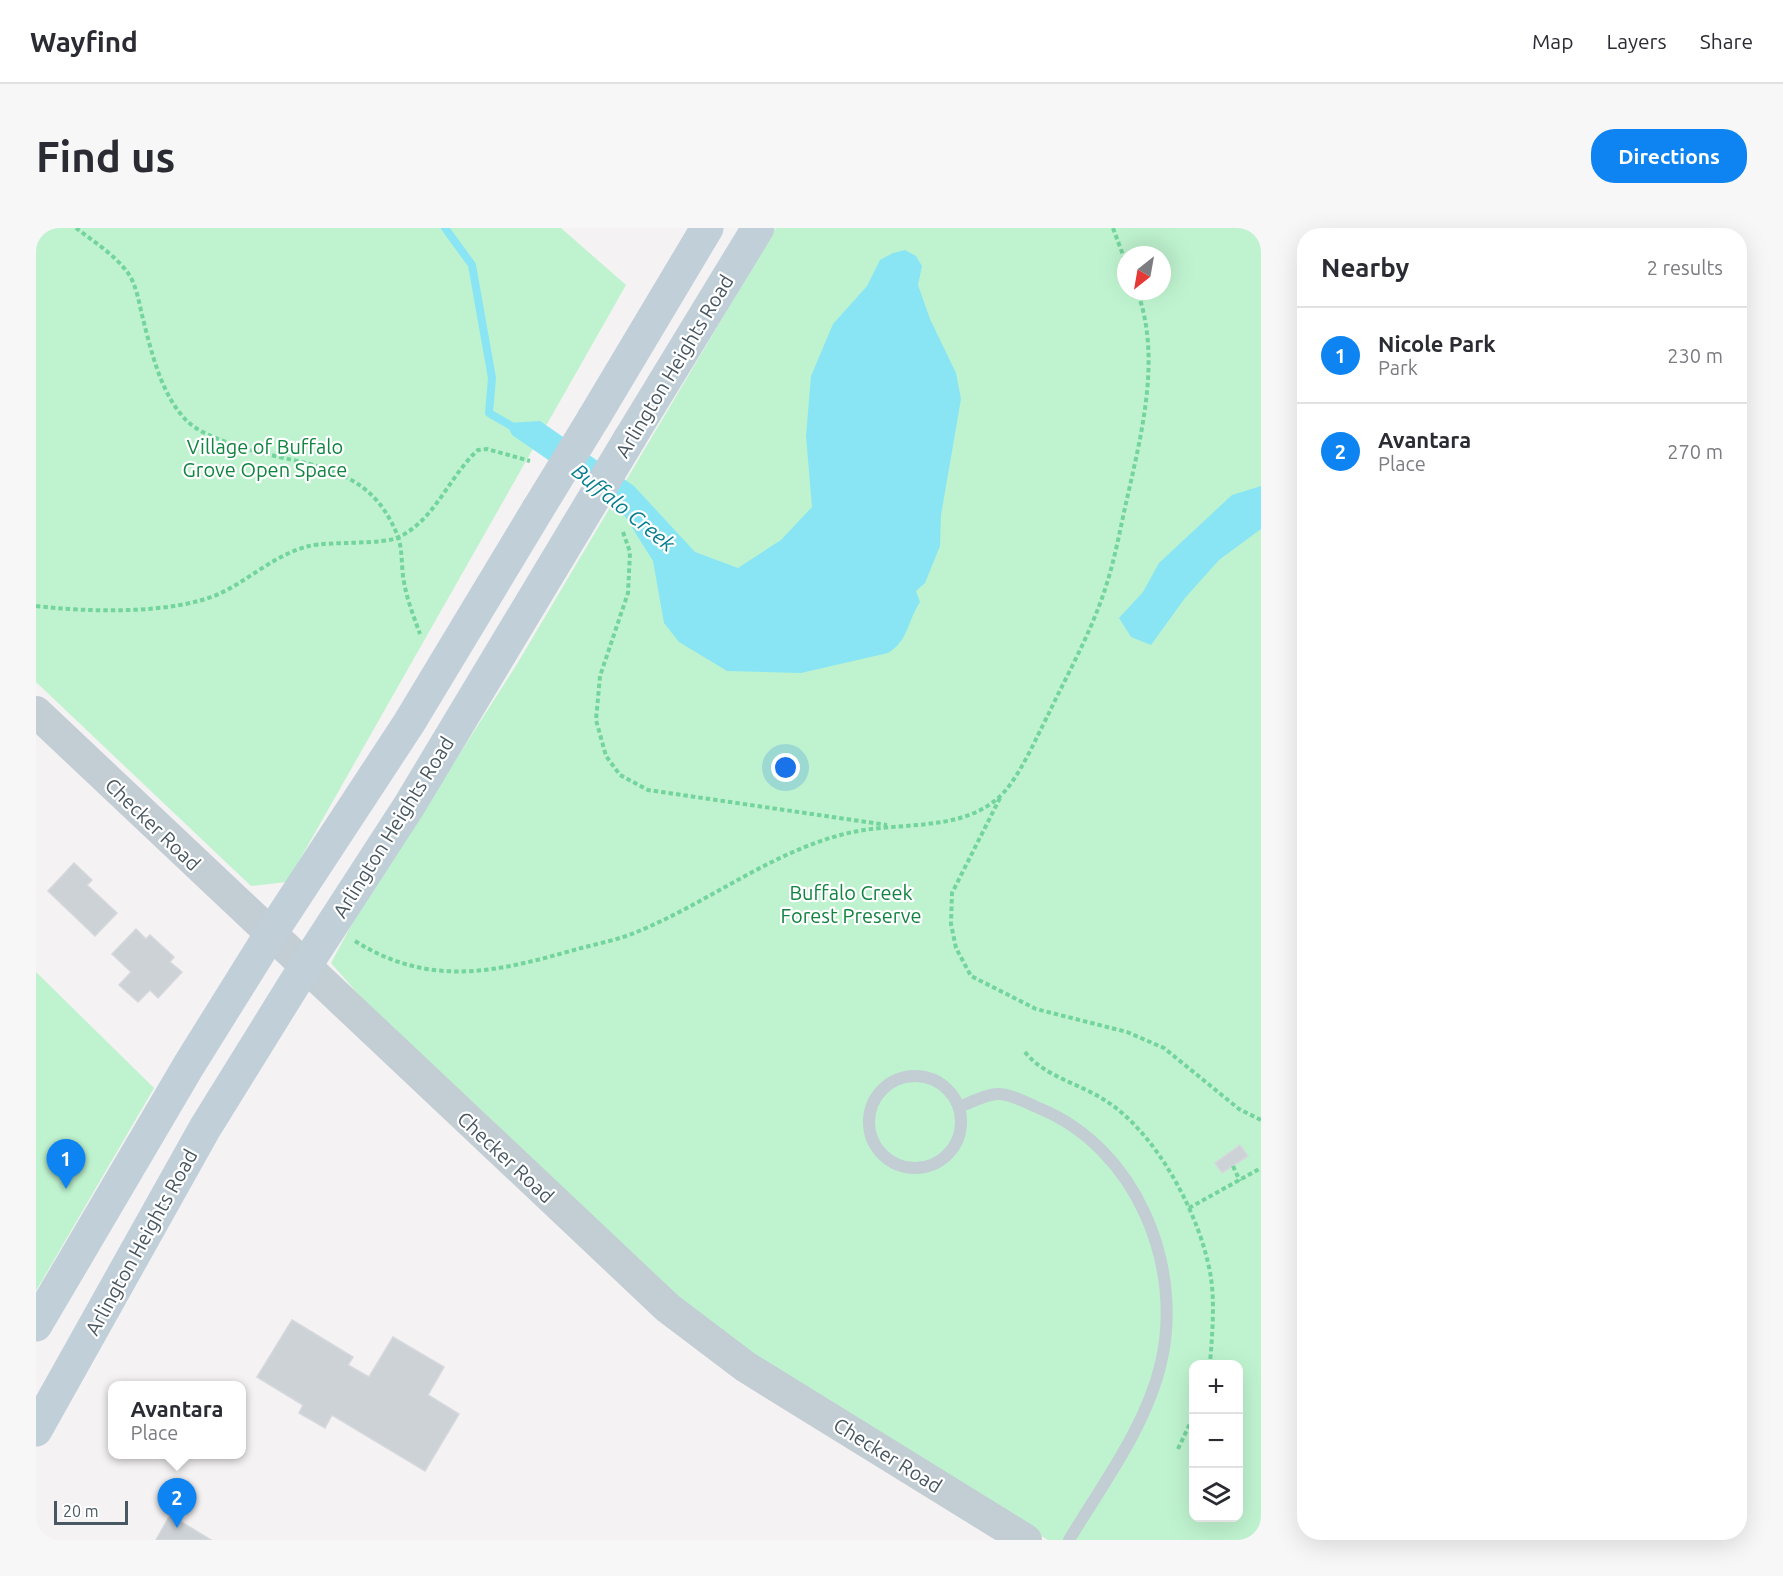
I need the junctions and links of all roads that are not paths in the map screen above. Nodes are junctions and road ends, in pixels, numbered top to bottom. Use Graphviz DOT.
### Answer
graph roads {
  1 [pos="706,228"];
  2 [pos="758,228"];
  3 [pos="36,712"];
  4 [pos="270,935"];
  5 [pos="306,965"];
  6 [pos="959,1107"];
  7 [pos="36,1325"];
  8 [pos="36,1430"];
  9 [pos="1026,1540"];
  10 [pos="1069,1540"];
  1 -- 4 [label="main road, bridge"];
  2 -- 5 [label="main road, Arlington Heights Road, bridge"];
  3 -- 4 [label="street, Checker Road"];
  4 -- 5 [label="street, Checker Road"];
  4 -- 7 [label="main road"];
  5 -- 8 [label="main road, Arlington Heights Road"];
  5 -- 9 [label="street, Checker Road"];
  6 -- 6 [label="lane"];
  6 -- 10 [label="lane"];
}
